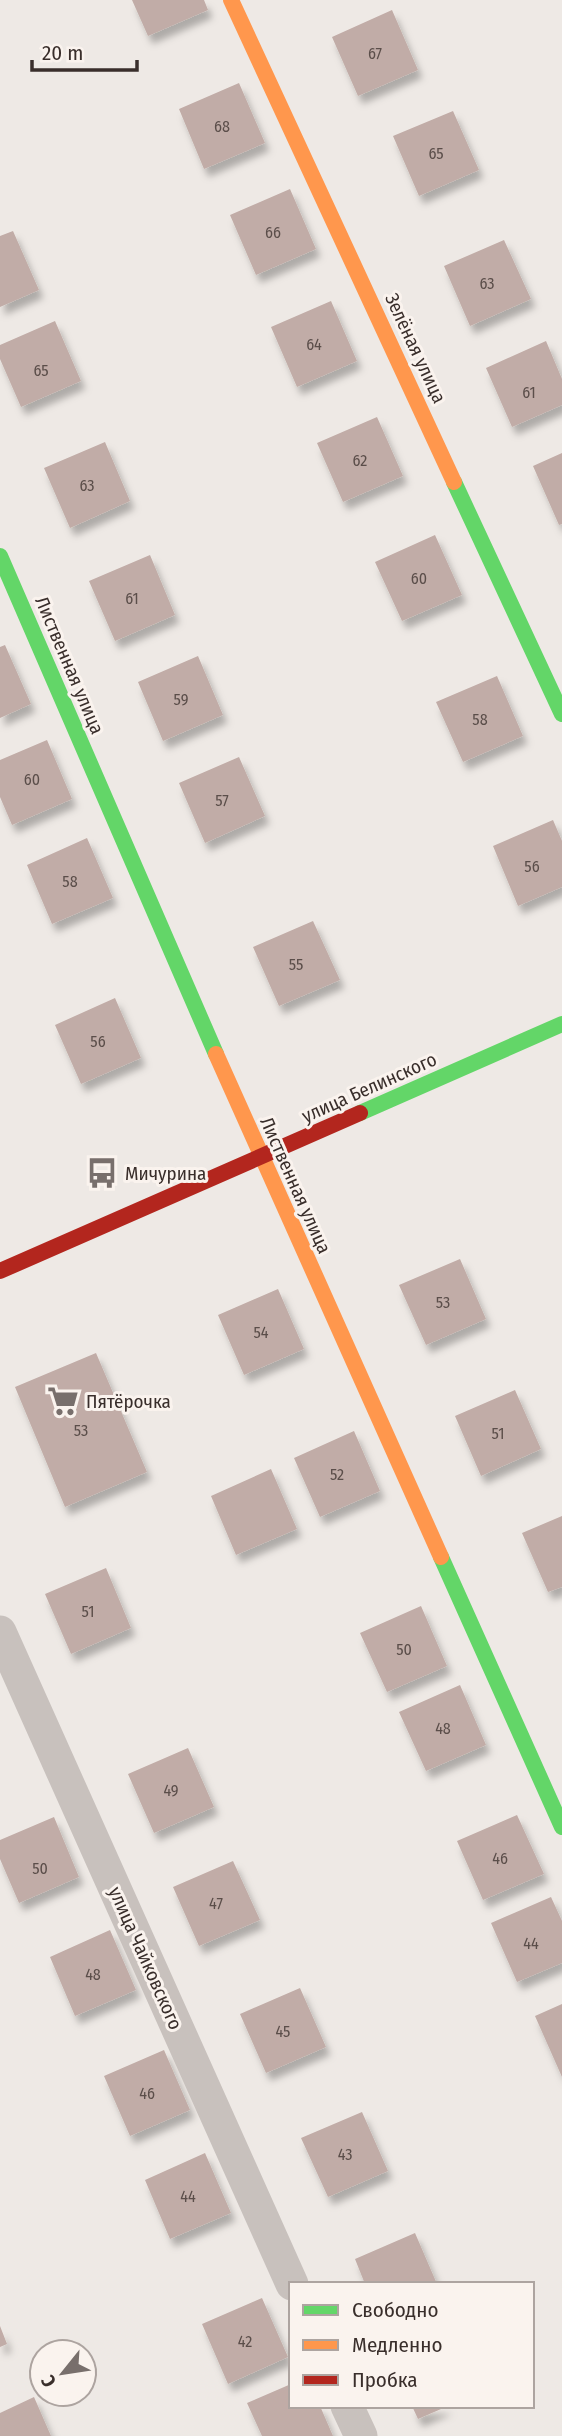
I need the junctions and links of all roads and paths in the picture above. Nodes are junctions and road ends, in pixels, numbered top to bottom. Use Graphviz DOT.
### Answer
graph roads {
  1 [pos="231,0"];
  2 [pos="0,556"];
  3 [pos="562,714"];
  4 [pos="562,1024"];
  5 [pos="261,1158"];
  6 [pos="0,1271"];
  7 [pos="0,1632"];
  8 [pos="562,1827"];
  9 [pos="291,2282"];
  10 [pos="348,2408"];
  11 [pos="361,2436"];
  1 -- 3 [label="street, Зелёная улица"];
  2 -- 5 [label="street, Лиственная улица"];
  4 -- 5 [label="street, улица Белинского"];
  5 -- 6 [label="street, улица Белинского"];
  5 -- 8 [label="street, Лиственная улица"];
  7 -- 9 [label="street, улица Чайковского"];
  10 -- 11 [label="street"];
}
